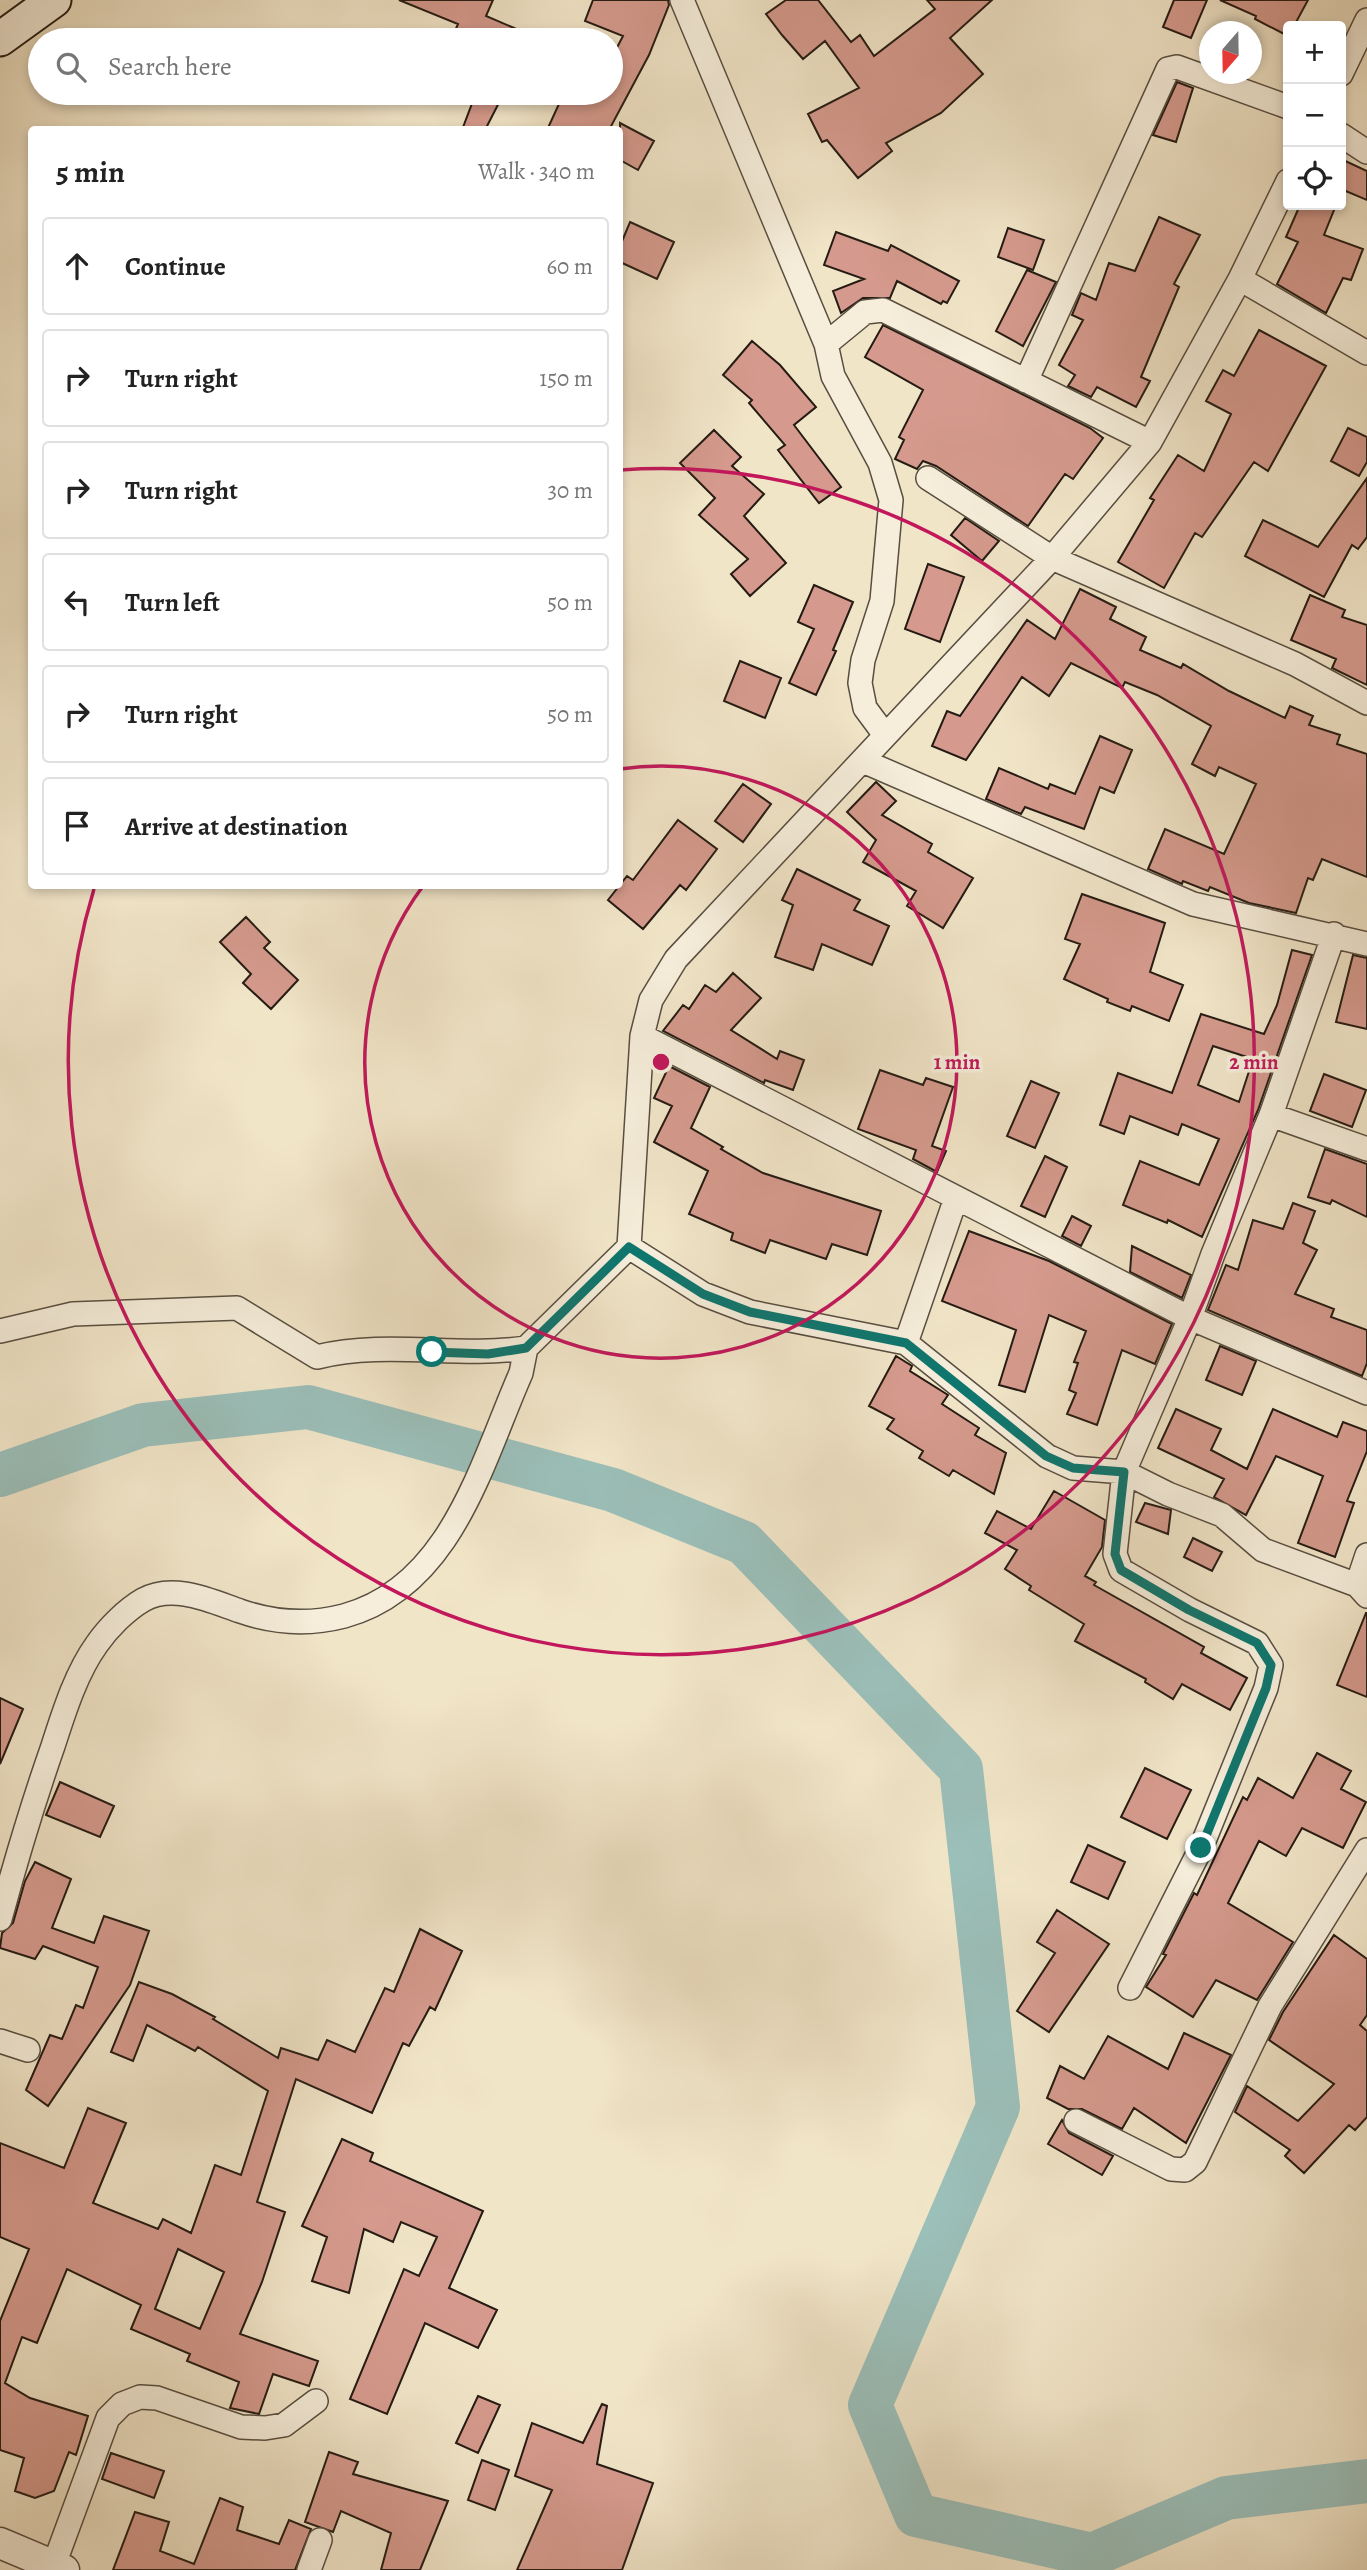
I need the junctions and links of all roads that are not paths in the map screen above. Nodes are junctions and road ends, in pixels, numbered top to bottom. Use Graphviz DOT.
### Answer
graph roads {
  1 [pos="54,0"];
  2 [pos="682,0"];
  3 [pos="1367,20"];
  4 [pos="0,39"];
  5 [pos="1346,64"];
  6 [pos="1283,104"];
  7 [pos="1346,138"];
  8 [pos="1367,152"];
  9 [pos="1283,191"];
  10 [pos="1240,279"];
  11 [pos="826,344"];
  12 [pos="1367,353"];
  13 [pos="1026,380"];
  14 [pos="1150,442"];
  15 [pos="928,478"];
  16 [pos="1034,547"];
  17 [pos="1367,703"];
  18 [pos="885,735"];
  19 [pos="863,761"];
  20 [pos="1334,934"];
  21 [pos="1367,944"];
  22 [pos="642,1036"];
  23 [pos="1271,1115"];
  24 [pos="1367,1149"];
  25 [pos="956,1198"];
  26 [pos="629,1247"];
  27 [pos="1190,1318"];
  28 [pos="0,1331"];
  29 [pos="906,1343"];
  30 [pos="526,1348"];
  31 [pos="1367,1392"];
  32 [pos="1124,1472"];
  33 [pos="1367,1555"];
  34 [pos="1362,1591"];
  35 [pos="1367,1850"];
  36 [pos="5,1880"];
  37 [pos="0,1919"];
  38 [pos="1130,1988"];
  39 [pos="0,2041"];
  40 [pos="28,2050"];
  41 [pos="1076,2122"];
  42 [pos="316,2401"];
  43 [pos="320,2540"];
  44 [pos="0,2543"];
  45 [pos="56,2569"];
  46 [pos="309,2570"];
  1 -- 4 [label="main road"];
  2 -- 11 [label="street"];
  3 -- 5 [label="street"];
  6 -- 13 [label="street"];
  7 -- 8 [label="street"];
  9 -- 10 [label="street"];
  10 -- 12 [label="street"];
  10 -- 14 [label="street"];
  11 -- 13 [label="street"];
  11 -- 18 [label="street"];
  13 -- 14 [label="street"];
  14 -- 16 [label="street"];
  15 -- 16 [label="street"];
  16 -- 17 [label="street"];
  16 -- 18 [label="street"];
  18 -- 19 [label="street"];
  19 -- 20 [label="street"];
  19 -- 22 [label="street"];
  20 -- 21 [label="street"];
  20 -- 23 [label="street"];
  22 -- 25 [label="street"];
  22 -- 26 [label="street"];
  23 -- 24 [label="street"];
  23 -- 27 [label="street"];
  25 -- 27 [label="street"];
  25 -- 29 [label="street"];
  26 -- 29 [label="street"];
  26 -- 30 [label="street"];
  27 -- 31 [label="street"];
  27 -- 32 [label="street"];
  28 -- 30 [label="street"];
  29 -- 32 [label="street"];
  30 -- 36 [label="street"];
  32 -- 34 [label="street"];
  32 -- 38 [label="street"];
  33 -- 34 [label="street"];
  35 -- 41 [label="street"];
  36 -- 37 [label="street"];
  39 -- 40 [label="street"];
  42 -- 45 [label="street"];
  43 -- 46 [label="street"];
  44 -- 45 [label="street"];
}
